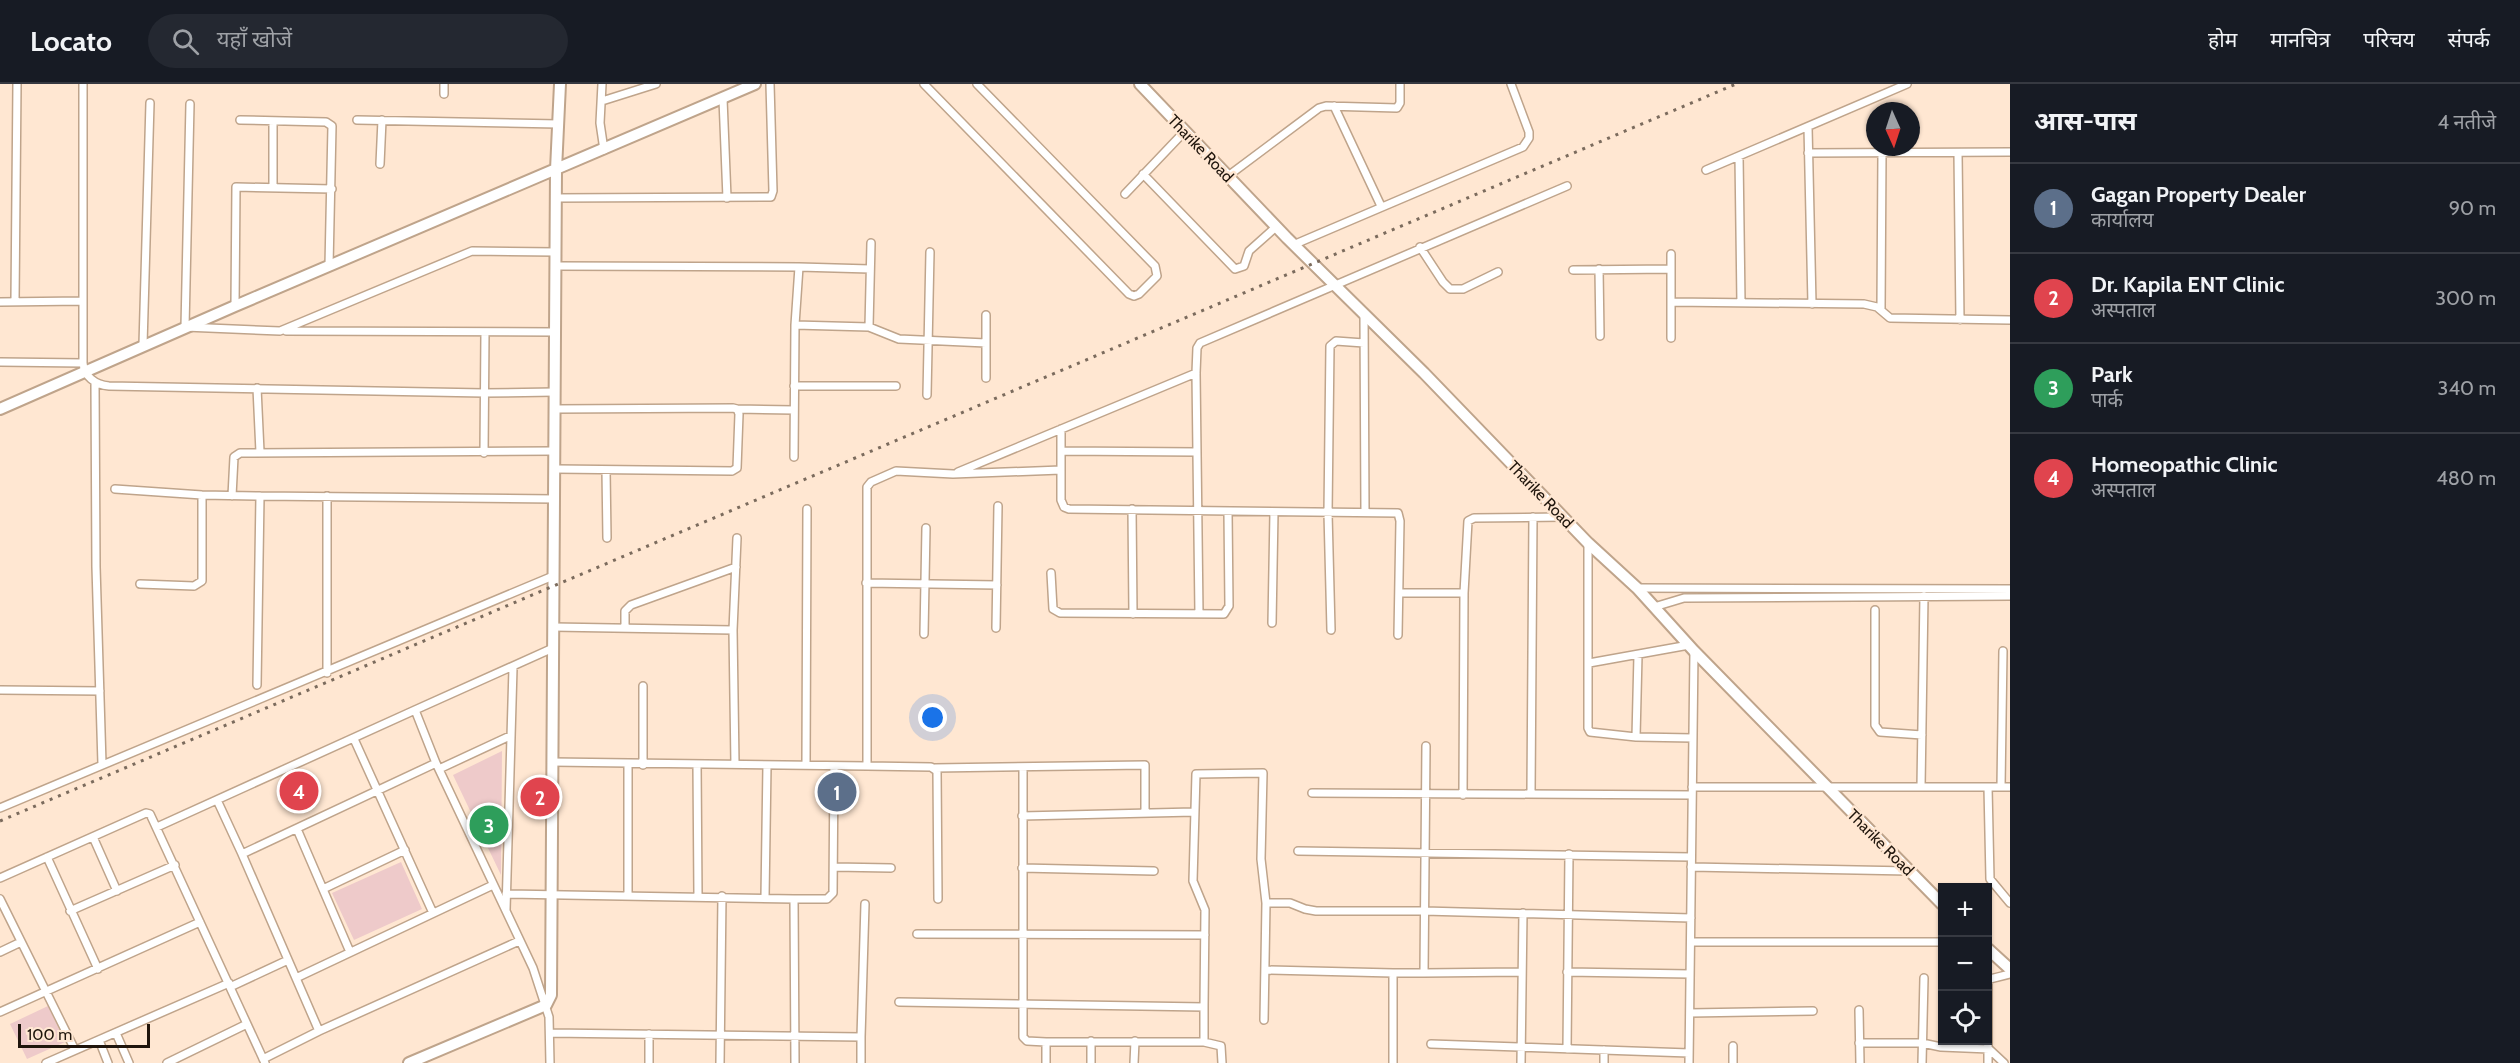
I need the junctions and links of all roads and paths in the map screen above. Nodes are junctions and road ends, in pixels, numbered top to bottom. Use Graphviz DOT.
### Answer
graph roads {
  1 [pos="17,84"];
  2 [pos="83,84"];
  3 [pos="444,84"];
  4 [pos="560,84"];
  5 [pos="602,84"];
  6 [pos="656,84"];
  7 [pos="755,84"];
  8 [pos="770,84"];
  9 [pos="924,84"];
  10 [pos="977,84"];
  11 [pos="1140,84"];
  12 [pos="1400,84"];
  13 [pos="1511,84"];
  14 [pos="1907,84"];
  15 [pos="444,94"];
  16 [pos="723,99"];
  17 [pos="602,101"];
  18 [pos="150,103"];
  19 [pos="189,104"];
  20 [pos="1334,106"];
  21 [pos="240,120"];
  22 [pos="357,120"];
  23 [pos="382,120"];
  24 [pos="273,121"];
  25 [pos="558,124"];
  26 [pos="1808,127"];
  27 [pos="1185,131"];
  28 [pos="604,150"];
  29 [pos="2010,152"];
  30 [pos="1808,153"];
  31 [pos="1866,153"];
  32 [pos="1920,153"];
  33 [pos="1958,153"];
  34 [pos="1739,156"];
  35 [pos="1882,156"];
  36 [pos="381,164"];
  37 [pos="556,170"];
  38 [pos="1706,170"];
  39 [pos="1143,174"];
  40 [pos="1228,176"];
  41 [pos="1567,186"];
  42 [pos="273,187"];
  43 [pos="332,189"];
  44 [pos="1125,194"];
  45 [pos="556,198"];
  46 [pos="728,198"];
  47 [pos="1382,206"];
  48 [pos="1276,227"];
  49 [pos="871,243"];
  50 [pos="1293,245"];
  51 [pos="1420,247"];
  52 [pos="556,252"];
  53 [pos="930,252"];
  54 [pos="1671,254"];
  55 [pos="330,266"];
  56 [pos="557,266"];
  57 [pos="799,267"];
  58 [pos="870,269"];
  59 [pos="1599,269"];
  60 [pos="1671,269"];
  61 [pos="1573,270"];
  62 [pos="1498,272"];
  63 [pos="1335,284"];
  64 [pos="83,301"];
  65 [pos="0,302"];
  66 [pos="15,302"];
  67 [pos="1671,302"];
  68 [pos="1741,303"];
  69 [pos="1812,304"];
  70 [pos="235,306"];
  71 [pos="1881,309"];
  72 [pos="1364,314"];
  73 [pos="986,315"];
  74 [pos="1960,320"];
  75 [pos="2010,320"];
  76 [pos="795,325"];
  77 [pos="185,327"];
  78 [pos="869,327"];
  79 [pos="280,331"];
  80 [pos="485,332"];
  81 [pos="556,332"];
  82 [pos="1600,336"];
  83 [pos="1671,338"];
  84 [pos="928,341"];
  85 [pos="986,342"];
  86 [pos="1364,343"];
  87 [pos="143,345"];
  88 [pos="0,362"];
  89 [pos="83,367"];
  90 [pos="1196,373"];
  91 [pos="986,378"];
  92 [pos="96,382"];
  93 [pos="794,386"];
  94 [pos="896,386"];
  95 [pos="257,388"];
  96 [pos="555,392"];
  97 [pos="484,393"];
  98 [pos="927,396"];
  99 [pos="0,409"];
  100 [pos="556,409"];
  101 [pos="736,409"];
  102 [pos="794,410"];
  103 [pos="1061,429"];
  104 [pos="555,451"];
  105 [pos="1061,451"];
  106 [pos="260,452"];
  107 [pos="1197,452"];
  108 [pos="484,453"];
  109 [pos="794,457"];
  110 [pos="556,469"];
  111 [pos="606,470"];
  112 [pos="1061,470"];
  113 [pos="953,474"];
  114 [pos="115,489"];
  115 [pos="202,495"];
  116 [pos="232,496"];
  117 [pos="260,496"];
  118 [pos="327,496"];
  119 [pos="555,499"];
  120 [pos="998,506"];
  121 [pos="807,509"];
  122 [pos="1132,509"];
  123 [pos="1198,511"];
  124 [pos="1365,511"];
  125 [pos="1228,512"];
  126 [pos="1274,512"];
  127 [pos="1328,513"];
  128 [pos="1533,517"];
  129 [pos="1563,517"];
  130 [pos="926,528"];
  131 [pos="607,538"];
  132 [pos="737,538"];
  133 [pos="1588,543"];
  134 [pos="736,567"];
  135 [pos="1051,573"];
  136 [pos="553,576"];
  137 [pos="866,583"];
  138 [pos="140,584"];
  139 [pos="924,584"];
  140 [pos="997,585"];
  141 [pos="1637,588"];
  142 [pos="2010,589"];
  143 [pos="1400,593"];
  144 [pos="1464,593"];
  145 [pos="1923,596"];
  146 [pos="2010,596"];
  147 [pos="1654,607"];
  148 [pos="1875,610"];
  149 [pos="1133,614"];
  150 [pos="1199,614"];
  151 [pos="1272,622"];
  152 [pos="553,627"];
  153 [pos="625,628"];
  154 [pos="996,628"];
  155 [pos="733,630"];
  156 [pos="1330,630"];
  157 [pos="924,634"];
  158 [pos="1398,635"];
  159 [pos="553,648"];
  160 [pos="1691,648"];
  161 [pos="2003,651"];
  162 [pos="1638,655"];
  163 [pos="1589,663"];
  164 [pos="513,668"];
  165 [pos="327,673"];
  166 [pos="256,685"];
  167 [pos="643,686"];
  168 [pos="0,690"];
  169 [pos="100,691"];
  170 [pos="415,710"];
  171 [pos="1922,735"];
  172 [pos="510,736"];
  173 [pos="1636,737"];
  174 [pos="1693,738"];
  175 [pos="354,739"];
  176 [pos="1426,746"];
  177 [pos="552,762"];
  178 [pos="102,764"];
  179 [pos="628,764"];
  180 [pos="697,764"];
  181 [pos="735,764"];
  182 [pos="643,765"];
  183 [pos="767,765"];
  184 [pos="806,765"];
  185 [pos="438,766"];
  186 [pos="834,766"];
  187 [pos="867,766"];
  188 [pos="1023,767"];
  189 [pos="936,768"];
  190 [pos="1826,786"];
  191 [pos="1921,787"];
  192 [pos="1988,787"];
  193 [pos="2001,787"];
  194 [pos="2010,787"];
  195 [pos="379,791"];
  196 [pos="1692,791"];
  197 [pos="1531,792"];
  198 [pos="1312,793"];
  199 [pos="1424,795"];
  200 [pos="1463,795"];
  201 [pos="217,800"];
  202 [pos="0,808"];
  203 [pos="1194,812"];
  204 [pos="1145,813"];
  205 [pos="1022,816"];
  206 [pos="157,827"];
  207 [pos="297,829"];
  208 [pos="93,837"];
  209 [pos="405,850"];
  210 [pos="1298,850"];
  211 [pos="242,854"];
  212 [pos="1424,854"];
  213 [pos="1569,854"];
  214 [pos="47,857"];
  215 [pos="1691,857"];
  216 [pos="175,865"];
  217 [pos="834,867"];
  218 [pos="1691,867"];
  219 [pos="891,868"];
  220 [pos="1022,868"];
  221 [pos="1154,871"];
  222 [pos="1909,871"];
  223 [pos="0,878"];
  224 [pos="493,885"];
  225 [pos="323,889"];
  226 [pos="117,891"];
  227 [pos="506,894"];
  228 [pos="552,894"];
  229 [pos="627,896"];
  230 [pos="698,896"];
  231 [pos="722,896"];
  232 [pos="765,897"];
  233 [pos="0,899"];
  234 [pos="794,899"];
  235 [pos="938,899"];
  236 [pos="1938,900"];
  237 [pos="1266,903"];
  238 [pos="2010,903"];
  239 [pos="865,904"];
  240 [pos="70,911"];
  241 [pos="1424,911"];
  242 [pos="433,913"];
  243 [pos="506,913"];
  244 [pos="1523,913"];
  245 [pos="1568,915"];
  246 [pos="1691,918"];
  247 [pos="200,922"];
  248 [pos="917,934"];
  249 [pos="1023,934"];
  250 [pos="1205,935"];
  251 [pos="519,941"];
  252 [pos="21,942"];
  253 [pos="1691,942"];
  254 [pos="1938,942"];
  255 [pos="0,952"];
  256 [pos="350,952"];
  257 [pos="1992,953"];
  258 [pos="288,960"];
  259 [pos="98,969"];
  260 [pos="1266,970"];
  261 [pos="2010,971"];
  262 [pos="1521,972"];
  263 [pos="1567,972"];
  264 [pos="1424,973"];
  265 [pos="1393,974"];
  266 [pos="1690,974"];
  267 [pos="296,978"];
  268 [pos="1924,978"];
  269 [pos="229,985"];
  270 [pos="45,992"];
  271 [pos="899,1002"];
  272 [pos="546,1005"];
  273 [pos="1022,1005"];
  274 [pos="1204,1008"];
  275 [pos="1859,1010"];
  276 [pos="1813,1011"];
  277 [pos="0,1012"];
  278 [pos="1690,1013"];
  279 [pos="1264,1020"];
  280 [pos="247,1024"];
  281 [pos="319,1032"];
  282 [pos="116,1033"];
  283 [pos="550,1033"];
  284 [pos="649,1034"];
  285 [pos="721,1035"];
  286 [pos="795,1036"];
  287 [pos="861,1037"];
  288 [pos="99,1040"];
  289 [pos="1091,1041"];
  290 [pos="1135,1041"];
  291 [pos="1046,1042"];
  292 [pos="1204,1042"];
  293 [pos="1860,1043"];
  294 [pos="1922,1043"];
  295 [pos="1431,1044"];
  296 [pos="1733,1046"];
  297 [pos="1521,1047"];
  298 [pos="1567,1049"];
  299 [pos="1989,1049"];
  300 [pos="75,1050"];
  301 [pos="1604,1050"];
  302 [pos="1689,1053"];
  303 [pos="264,1061"];
  304 [pos="46,1063"];
  305 [pos="108,1063"];
  306 [pos="129,1063"];
  307 [pos="167,1063"];
  308 [pos="410,1063"];
  309 [pos="550,1063"];
  310 [pos="649,1063"];
  311 [pos="720,1063"];
  312 [pos="795,1063"];
  313 [pos="861,1063"];
  314 [pos="1046,1063"];
  315 [pos="1091,1063"];
  316 [pos="1134,1063"];
  317 [pos="1222,1063"];
  318 [pos="1393,1063"];
  319 [pos="1521,1063"];
  320 [pos="1604,1063"];
  321 [pos="1689,1063"];
  322 [pos="1733,1063"];
  323 [pos="1860,1063"];
  324 [pos="1922,1063"];
  325 [pos="1988,1063"];
  326 [pos="2004,1063"];
  1 -- 66 [label="street"];
  2 -- 64 [label="street"];
  3 -- 15 [label="street"];
  4 -- 25 [label="street"];
  5 -- 17 [label="street"];
  6 -- 17 [label="street"];
  7 -- 16 [label="street"];
  8 -- 46 [label="street"];
  9 -- 10 [label="street"];
  11 -- 27 [label="street, Tharike Road"];
  12 -- 20 [label="street"];
  13 -- 47 [label="street"];
  14 -- 26 [label="street"];
  16 -- 28 [label="street"];
  16 -- 46 [label="street"];
  17 -- 28 [label="street"];
  18 -- 87 [label="street"];
  19 -- 77 [label="street"];
  20 -- 40 [label="street"];
  20 -- 47 [label="street"];
  21 -- 24 [label="street"];
  22 -- 23 [label="street"];
  23 -- 25 [label="street"];
  23 -- 36 [label="street"];
  24 -- 42 [label="street"];
  24 -- 43 [label="street"];
  25 -- 37 [label="street"];
  26 -- 30 [label="street"];
  26 -- 34 [label="street"];
  27 -- 39 [label="street"];
  27 -- 40 [label="street, Tharike Road"];
  28 -- 37 [label="street"];
  29 -- 33 [label="street"];
  30 -- 31 [label="street"];
  30 -- 69 [label="street"];
  32 -- 33 [label="street"];
  33 -- 74 [label="street"];
  34 -- 38 [label="street"];
  34 -- 68 [label="street"];
  35 -- 71 [label="street"];
  37 -- 45 [label="street"];
  37 -- 55 [label="street"];
  39 -- 44 [label="street"];
  39 -- 48 [label="street"];
  40 -- 48 [label="street, Tharike Road"];
  41 -- 51 [label="street"];
  42 -- 43 [label="street"];
  42 -- 70 [label="street"];
  43 -- 55 [label="street"];
  45 -- 46 [label="street"];
  45 -- 52 [label="street"];
  47 -- 50 [label="street"];
  48 -- 50 [label="street, Tharike Road"];
  49 -- 58 [label="street"];
  50 -- 63 [label="street, Tharike Road"];
  51 -- 62 [label="street"];
  51 -- 63 [label="street"];
  52 -- 56 [label="street"];
  52 -- 79 [label="street"];
  53 -- 84 [label="street"];
  54 -- 60 [label="street"];
  55 -- 70 [label="street"];
  56 -- 57 [label="street"];
  56 -- 81 [label="street"];
  57 -- 58 [label="street"];
  57 -- 76 [label="street"];
  58 -- 78 [label="street"];
  59 -- 60 [label="street"];
  59 -- 61 [label="street"];
  59 -- 82 [label="street"];
  60 -- 67 [label="street"];
  63 -- 72 [label="street, Tharike Road"];
  63 -- 90 [label="street"];
  64 -- 66 [label="street"];
  64 -- 89 [label="street"];
  65 -- 66 [label="street"];
  67 -- 68 [label="street"];
  67 -- 83 [label="street"];
  68 -- 69 [label="street"];
  69 -- 71 [label="street"];
  70 -- 77 [label="street"];
  71 -- 74 [label="street"];
  72 -- 86 [label="street"];
  72 -- 129 [label="street, Tharike Road"];
  73 -- 85 [label="street"];
  74 -- 75 [label="street"];
  76 -- 78 [label="street"];
  76 -- 93 [label="street"];
  77 -- 79 [label="street"];
  77 -- 87 [label="street"];
  78 -- 84 [label="street"];
  79 -- 80 [label="street"];
  80 -- 81 [label="street"];
  80 -- 97 [label="street"];
  81 -- 96 [label="street"];
  84 -- 85 [label="street"];
  84 -- 98 [label="street"];
  85 -- 91 [label="street"];
  86 -- 124 [label="street"];
  86 -- 127 [label="street"];
  87 -- 89 [label="street"];
  88 -- 89 [label="street"];
  89 -- 92 [label="street"];
  89 -- 99 [label="street"];
  90 -- 103 [label="street"];
  90 -- 107 [label="street"];
  92 -- 95 [label="street"];
  92 -- 169 [label="street"];
  93 -- 94 [label="street"];
  93 -- 102 [label="street"];
  95 -- 97 [label="street"];
  95 -- 106 [label="street"];
  96 -- 97 [label="street"];
  96 -- 100 [label="street"];
  97 -- 108 [label="street"];
  100 -- 101 [label="street"];
  100 -- 104 [label="street"];
  101 -- 102 [label="street"];
  101 -- 111 [label="street"];
  102 -- 109 [label="street"];
  103 -- 105 [label="street"];
  103 -- 113 [label="street"];
  104 -- 108 [label="street"];
  104 -- 110 [label="street"];
  105 -- 107 [label="street"];
  105 -- 112 [label="street"];
  106 -- 108 [label="street"];
  106 -- 116 [label="street"];
  107 -- 123 [label="street"];
  110 -- 111 [label="street"];
  110 -- 119 [label="street"];
  111 -- 131 [label="street"];
  112 -- 113 [label="street"];
  112 -- 122 [label="street"];
  113 -- 137 [label="street"];
  114 -- 115 [label="street"];
  115 -- 116 [label="street"];
  115 -- 138 [label="street"];
  116 -- 117 [label="street"];
  117 -- 118 [label="street"];
  117 -- 166 [label="street"];
  118 -- 119 [label="street"];
  118 -- 165 [label="street"];
  119 -- 136 [label="street"];
  120 -- 140 [label="street"];
  121 -- 184 [label="street"];
  122 -- 123 [label="street"];
  122 -- 149 [label="street"];
  123 -- 125 [label="street"];
  123 -- 150 [label="street"];
  124 -- 127 [label="street"];
  124 -- 143 [label="street"];
  125 -- 126 [label="street"];
  125 -- 150 [label="street"];
  126 -- 127 [label="street"];
  126 -- 151 [label="street"];
  127 -- 156 [label="street"];
  128 -- 129 [label="street"];
  128 -- 144 [label="street"];
  128 -- 197 [label="street"];
  129 -- 133 [label="street, Tharike Road"];
  130 -- 139 [label="street"];
  132 -- 134 [label="street"];
  133 -- 141 [label="street, Tharike Road"];
  133 -- 163 [label="street"];
  134 -- 153 [label="street"];
  134 -- 155 [label="street"];
  135 -- 149 [label="street"];
  136 -- 152 [label="street"];
  136 -- 165 [label="street"];
  137 -- 139 [label="street"];
  137 -- 187 [label="street"];
  139 -- 140 [label="street"];
  139 -- 157 [label="street"];
  140 -- 154 [label="street"];
  141 -- 142 [label="street"];
  141 -- 147 [label="street, Tharike Road"];
  143 -- 144 [label="street"];
  143 -- 158 [label="street"];
  144 -- 200 [label="street"];
  145 -- 146 [label="street"];
  145 -- 147 [label="street"];
  145 -- 171 [label="street"];
  147 -- 160 [label="street, Tharike Road"];
  148 -- 171 [label="street"];
  149 -- 150 [label="street"];
  152 -- 153 [label="street"];
  152 -- 159 [label="street"];
  153 -- 155 [label="street"];
  155 -- 181 [label="street"];
  159 -- 164 [label="street"];
  159 -- 177 [label="street"];
  160 -- 162 [label="street"];
  160 -- 174 [label="street"];
  160 -- 190 [label="street, Tharike Road"];
  161 -- 193 [label="street"];
  162 -- 163 [label="street"];
  162 -- 173 [label="street"];
  163 -- 173 [label="street"];
  164 -- 170 [label="street"];
  164 -- 172 [label="street"];
  165 -- 178 [label="street"];
  167 -- 182 [label="street"];
  168 -- 169 [label="street"];
  169 -- 178 [label="street"];
  170 -- 175 [label="street"];
  170 -- 185 [label="street"];
  171 -- 191 [label="street"];
  172 -- 185 [label="street"];
  172 -- 227 [label="street"];
  173 -- 174 [label="street"];
  174 -- 196 [label="street"];
  175 -- 195 [label="street"];
  175 -- 201 [label="street"];
  176 -- 199 [label="street"];
  177 -- 179 [label="street"];
  177 -- 228 [label="street"];
  178 -- 202 [label="street"];
  179 -- 182 [label="street"];
  179 -- 229 [label="street"];
  180 -- 181 [label="street"];
  180 -- 182 [label="street"];
  180 -- 230 [label="street"];
  181 -- 183 [label="street"];
  183 -- 184 [label="street"];
  183 -- 232 [label="street"];
  184 -- 186 [label="street"];
  185 -- 195 [label="street"];
  185 -- 224 [label="street"];
  186 -- 187 [label="street"];
  186 -- 217 [label="street"];
  187 -- 189 [label="street"];
  188 -- 189 [label="street"];
  188 -- 204 [label="street"];
  188 -- 205 [label="street"];
  189 -- 235 [label="street"];
  190 -- 191 [label="street"];
  190 -- 196 [label="street"];
  190 -- 222 [label="street, Tharike Road"];
  191 -- 192 [label="street"];
  192 -- 193 [label="street"];
  192 -- 238 [label="street"];
  193 -- 194 [label="street"];
  195 -- 207 [label="street"];
  195 -- 209 [label="street"];
  196 -- 197 [label="street"];
  196 -- 215 [label="street"];
  197 -- 200 [label="street"];
  198 -- 199 [label="street"];
  199 -- 200 [label="street"];
  199 -- 212 [label="street"];
  201 -- 206 [label="street"];
  201 -- 211 [label="street"];
  203 -- 204 [label="street"];
  203 -- 237 [label="street"];
  203 -- 250 [label="street"];
  204 -- 205 [label="street"];
  205 -- 220 [label="street"];
  206 -- 208 [label="street"];
  206 -- 216 [label="street"];
  207 -- 211 [label="street"];
  207 -- 225 [label="street"];
  208 -- 214 [label="street"];
  208 -- 226 [label="street"];
  209 -- 225 [label="street"];
  209 -- 242 [label="street"];
  210 -- 212 [label="street"];
  211 -- 258 [label="street"];
  212 -- 213 [label="street"];
  212 -- 241 [label="street"];
  213 -- 215 [label="street"];
  213 -- 245 [label="street"];
  214 -- 223 [label="street"];
  214 -- 240 [label="street"];
  215 -- 218 [label="street"];
  216 -- 226 [label="street"];
  216 -- 247 [label="street"];
  217 -- 219 [label="street"];
  217 -- 234 [label="street"];
  218 -- 222 [label="street"];
  218 -- 246 [label="street"];
  220 -- 221 [label="street"];
  220 -- 249 [label="street"];
  222 -- 236 [label="street, Tharike Road"];
  224 -- 242 [label="street"];
  224 -- 243 [label="street"];
  225 -- 256 [label="street"];
  226 -- 240 [label="street"];
  227 -- 228 [label="street"];
  227 -- 243 [label="street"];
  228 -- 229 [label="street"];
  228 -- 272 [label="street"];
  229 -- 230 [label="street"];
  230 -- 231 [label="street"];
  231 -- 232 [label="street"];
  231 -- 285 [label="street"];
  232 -- 234 [label="street"];
  233 -- 252 [label="street"];
  234 -- 286 [label="street"];
  237 -- 241 [label="street"];
  237 -- 260 [label="street"];
  239 -- 287 [label="street"];
  240 -- 259 [label="street"];
  241 -- 244 [label="street"];
  241 -- 264 [label="street"];
  242 -- 256 [label="street"];
  243 -- 251 [label="street"];
  244 -- 245 [label="street"];
  244 -- 262 [label="street"];
  245 -- 246 [label="street"];
  245 -- 263 [label="street"];
  246 -- 253 [label="street"];
  247 -- 259 [label="street"];
  247 -- 269 [label="street"];
  248 -- 249 [label="street"];
  249 -- 250 [label="street"];
  249 -- 273 [label="street"];
  250 -- 274 [label="street"];
  251 -- 272 [label="street"];
  251 -- 281 [label="street"];
  252 -- 255 [label="street"];
  252 -- 270 [label="street"];
  253 -- 254 [label="street"];
  253 -- 266 [label="street"];
  256 -- 267 [label="street"];
  257 -- 261 [label="street"];
  258 -- 267 [label="street"];
  258 -- 269 [label="street"];
  259 -- 270 [label="street"];
  260 -- 265 [label="street"];
  260 -- 279 [label="street"];
  261 -- 299 [label="street"];
  262 -- 264 [label="street"];
  262 -- 297 [label="street"];
  263 -- 266 [label="street"];
  263 -- 298 [label="street"];
  264 -- 265 [label="street"];
  265 -- 318 [label="street"];
  266 -- 278 [label="street"];
  267 -- 281 [label="street"];
  268 -- 294 [label="street"];
  269 -- 280 [label="street"];
  269 -- 282 [label="street"];
  270 -- 277 [label="street"];
  270 -- 300 [label="street"];
  271 -- 273 [label="street"];
  272 -- 283 [label="street"];
  272 -- 308 [label="street"];
  273 -- 274 [label="street"];
  273 -- 291 [label="street"];
  274 -- 292 [label="street"];
  275 -- 293 [label="street"];
  276 -- 278 [label="street"];
  278 -- 302 [label="street"];
  280 -- 303 [label="street"];
  280 -- 307 [label="street"];
  281 -- 303 [label="street"];
  282 -- 288 [label="street"];
  282 -- 306 [label="street"];
  283 -- 284 [label="street"];
  283 -- 309 [label="street"];
  284 -- 285 [label="street"];
  284 -- 310 [label="street"];
  285 -- 286 [label="street"];
  285 -- 311 [label="street"];
  286 -- 287 [label="street"];
  286 -- 312 [label="street"];
  287 -- 313 [label="street"];
  288 -- 300 [label="street"];
  288 -- 305 [label="street"];
  289 -- 290 [label="street"];
  289 -- 291 [label="street"];
  289 -- 315 [label="street"];
  290 -- 292 [label="street"];
  290 -- 316 [label="street"];
  291 -- 314 [label="street"];
  292 -- 317 [label="street"];
  293 -- 294 [label="street"];
  293 -- 323 [label="street"];
  294 -- 299 [label="street"];
  294 -- 324 [label="street"];
  295 -- 297 [label="street"];
  296 -- 322 [label="street"];
  297 -- 298 [label="street"];
  297 -- 319 [label="street"];
  298 -- 301 [label="street"];
  299 -- 325 [label="street"];
  299 -- 326 [label="street"];
  300 -- 304 [label="street"];
  301 -- 302 [label="street"];
  301 -- 320 [label="street"];
  302 -- 321 [label="street"];
}
